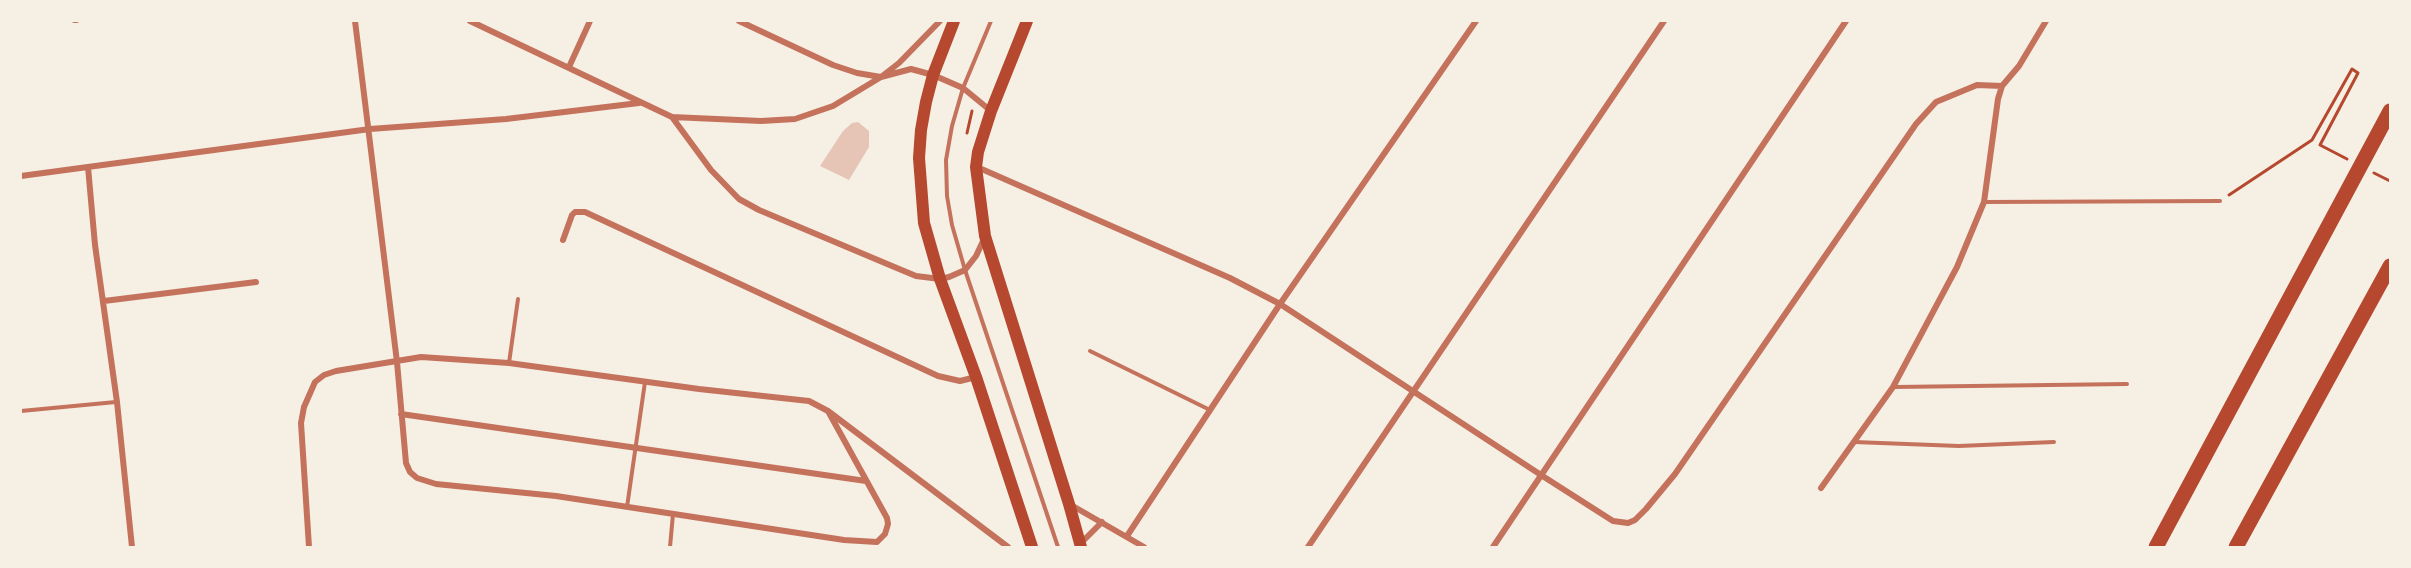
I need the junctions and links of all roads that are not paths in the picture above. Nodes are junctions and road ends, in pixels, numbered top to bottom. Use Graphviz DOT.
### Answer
graph roads {
  1 [pos="355,21"];
  2 [pos="470,21"];
  3 [pos="590,21"];
  4 [pos="739,21"];
  5 [pos="940,21"];
  6 [pos="954,21"];
  7 [pos="991,21"];
  8 [pos="1027,21"];
  9 [pos="1476,21"];
  10 [pos="1664,21"];
  11 [pos="1846,21"];
  12 [pos="2046,21"];
  13 [pos="569,67"];
  14 [pos="933,75"];
  15 [pos="881,77"];
  16 [pos="2002,86"];
  17 [pos="963,88"];
  18 [pos="639,103"];
  19 [pos="991,111"];
  20 [pos="2390,111"];
  21 [pos="672,117"];
  22 [pos="370,129"];
  23 [pos="88,167"];
  24 [pos="976,167"];
  25 [pos="21,176"];
  26 [pos="2220,201"];
  27 [pos="1984,202"];
  28 [pos="985,236"];
  29 [pos="563,240"];
  30 [pos="2390,266"];
  31 [pos="965,270"];
  32 [pos="940,279"];
  33 [pos="256,282"];
  34 [pos="518,299"];
  35 [pos="104,301"];
  36 [pos="1280,304"];
  37 [pos="1090,351"];
  38 [pos="397,362"];
  39 [pos="509,363"];
  40 [pos="976,377"];
  41 [pos="645,381"];
  42 [pos="2127,384"];
  43 [pos="1893,387"];
  44 [pos="1414,392"];
  45 [pos="117,402"];
  46 [pos="1210,410"];
  47 [pos="21,411"];
  48 [pos="828,411"];
  49 [pos="401,414"];
  50 [pos="1853,442"];
  51 [pos="2054,442"];
  52 [pos="635,446"];
  53 [pos="1541,475"];
  54 [pos="866,481"];
  55 [pos="1821,488"];
  56 [pos="1070,504"];
  57 [pos="627,507"];
  58 [pos="673,513"];
  59 [pos="1101,522"];
  60 [pos="1127,536"];
  61 [pos="1080,545"];
  62 [pos="132,547"];
  63 [pos="309,547"];
  64 [pos="670,547"];
  65 [pos="1008,547"];
  66 [pos="1032,547"];
  67 [pos="1058,547"];
  68 [pos="1144,547"];
  69 [pos="1308,547"];
  70 [pos="1493,547"];
  71 [pos="2156,547"];
  72 [pos="2236,547"];
  1 -- 22 [label="street"];
  2 -- 13 [label="street"];
  3 -- 13 [label="street"];
  4 -- 15 [label="street"];
  5 -- 15 [label="street"];
  6 -- 14 [label="main road"];
  7 -- 17 [label="lane"];
  8 -- 19 [label="main road"];
  9 -- 36 [label="street"];
  10 -- 44 [label="street"];
  11 -- 53 [label="street"];
  12 -- 16 [label="street"];
  13 -- 18 [label="street"];
  14 -- 15 [label="street"];
  14 -- 17 [label="street"];
  14 -- 32 [label="main road"];
  15 -- 21 [label="street"];
  16 -- 27 [label="street"];
  16 -- 53 [label="street"];
  17 -- 19 [label="street"];
  17 -- 31 [label="lane"];
  18 -- 21 [label="street"];
  18 -- 22 [label="street"];
  19 -- 24 [label="main road"];
  20 -- 71 [label="highway"];
  21 -- 32 [label="street"];
  22 -- 23 [label="street"];
  22 -- 38 [label="street"];
  23 -- 25 [label="street"];
  23 -- 35 [label="street"];
  24 -- 28 [label="main road"];
  24 -- 36 [label="street"];
  26 -- 27 [label="lane"];
  27 -- 43 [label="street"];
  28 -- 31 [label="street"];
  28 -- 56 [label="main road"];
  29 -- 40 [label="street"];
  30 -- 72 [label="highway"];
  31 -- 32 [label="street"];
  31 -- 67 [label="lane"];
  32 -- 40 [label="main road"];
  33 -- 35 [label="street"];
  34 -- 39 [label="lane"];
  35 -- 45 [label="street"];
  36 -- 44 [label="street"];
  36 -- 46 [label="street"];
  37 -- 46 [label="lane"];
  38 -- 39 [label="street"];
  38 -- 49 [label="street"];
  38 -- 63 [label="street"];
  39 -- 41 [label="street"];
  40 -- 66 [label="main road"];
  41 -- 48 [label="street"];
  41 -- 52 [label="lane"];
  42 -- 43 [label="lane"];
  43 -- 50 [label="street"];
  44 -- 53 [label="street"];
  44 -- 69 [label="street"];
  45 -- 47 [label="lane"];
  45 -- 62 [label="street"];
  46 -- 60 [label="street"];
  48 -- 54 [label="street"];
  48 -- 65 [label="street"];
  49 -- 52 [label="street"];
  49 -- 57 [label="street"];
  50 -- 51 [label="lane"];
  50 -- 55 [label="street"];
  52 -- 54 [label="street"];
  52 -- 57 [label="lane"];
  53 -- 70 [label="street"];
  54 -- 58 [label="street"];
  56 -- 59 [label="street"];
  56 -- 61 [label="main road"];
  57 -- 58 [label="street"];
  58 -- 64 [label="lane"];
  59 -- 60 [label="street"];
  59 -- 61 [label="street"];
  60 -- 68 [label="street"];
}
